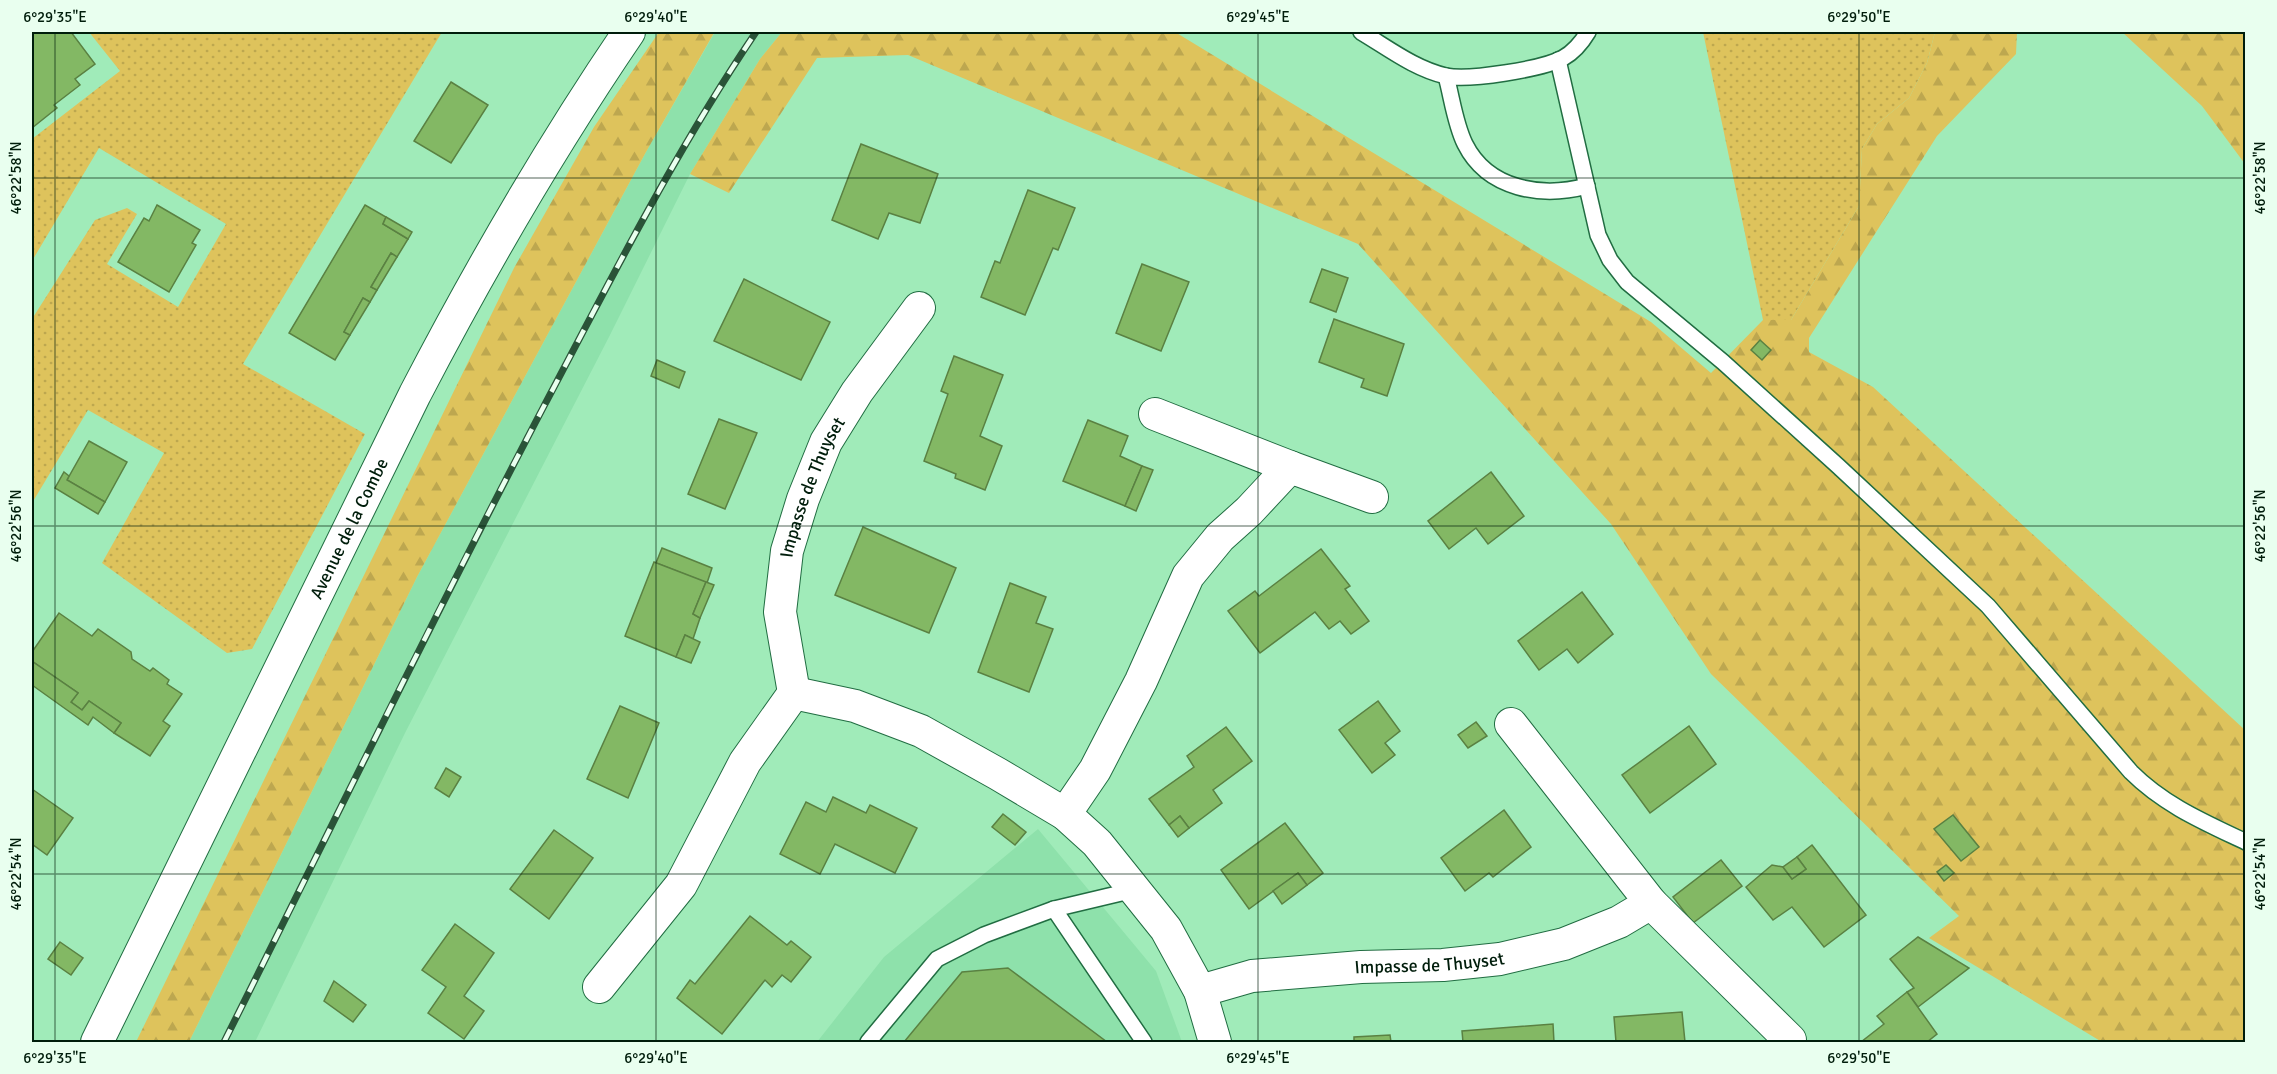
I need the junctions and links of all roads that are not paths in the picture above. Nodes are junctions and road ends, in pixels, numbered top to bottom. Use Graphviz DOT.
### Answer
graph roads {
  1 [pos="629,32"];
  2 [pos="1361,32"];
  3 [pos="1588,32"];
  4 [pos="1558,60"];
  5 [pos="1446,76"];
  6 [pos="1587,186"];
  7 [pos="920,309"];
  8 [pos="1155,414"];
  9 [pos="1290,467"];
  10 [pos="1372,497"];
  11 [pos="794,693"];
  12 [pos="1510,724"];
  13 [pos="1065,814"];
  14 [pos="2246,842"];
  15 [pos="1134,890"];
  16 [pos="1651,903"];
  17 [pos="1054,909"];
  18 [pos="599,987"];
  19 [pos="1200,990"];
  20 [pos="1790,1040"];
  21 [pos="97,1042"];
  22 [pos="868,1042"];
  23 [pos="1144,1042"];
  24 [pos="1215,1042"];
  1 -- 21 [label="street, Avenue de la Combe"];
  2 -- 5 [label="lane"];
  3 -- 4 [label="lane"];
  4 -- 5 [label="lane"];
  4 -- 6 [label="lane"];
  5 -- 6 [label="lane"];
  6 -- 14 [label="lane"];
  7 -- 11 [label="street, Impasse de Thuyset"];
  8 -- 9 [label="street"];
  9 -- 10 [label="street"];
  9 -- 13 [label="street"];
  11 -- 13 [label="street"];
  11 -- 18 [label="street"];
  12 -- 16 [label="street"];
  13 -- 15 [label="street"];
  15 -- 17 [label="lane"];
  15 -- 19 [label="street"];
  16 -- 19 [label="street, Impasse de Thuyset"];
  16 -- 20 [label="street"];
  17 -- 22 [label="lane"];
  17 -- 23 [label="lane"];
  19 -- 24 [label="street"];
}
